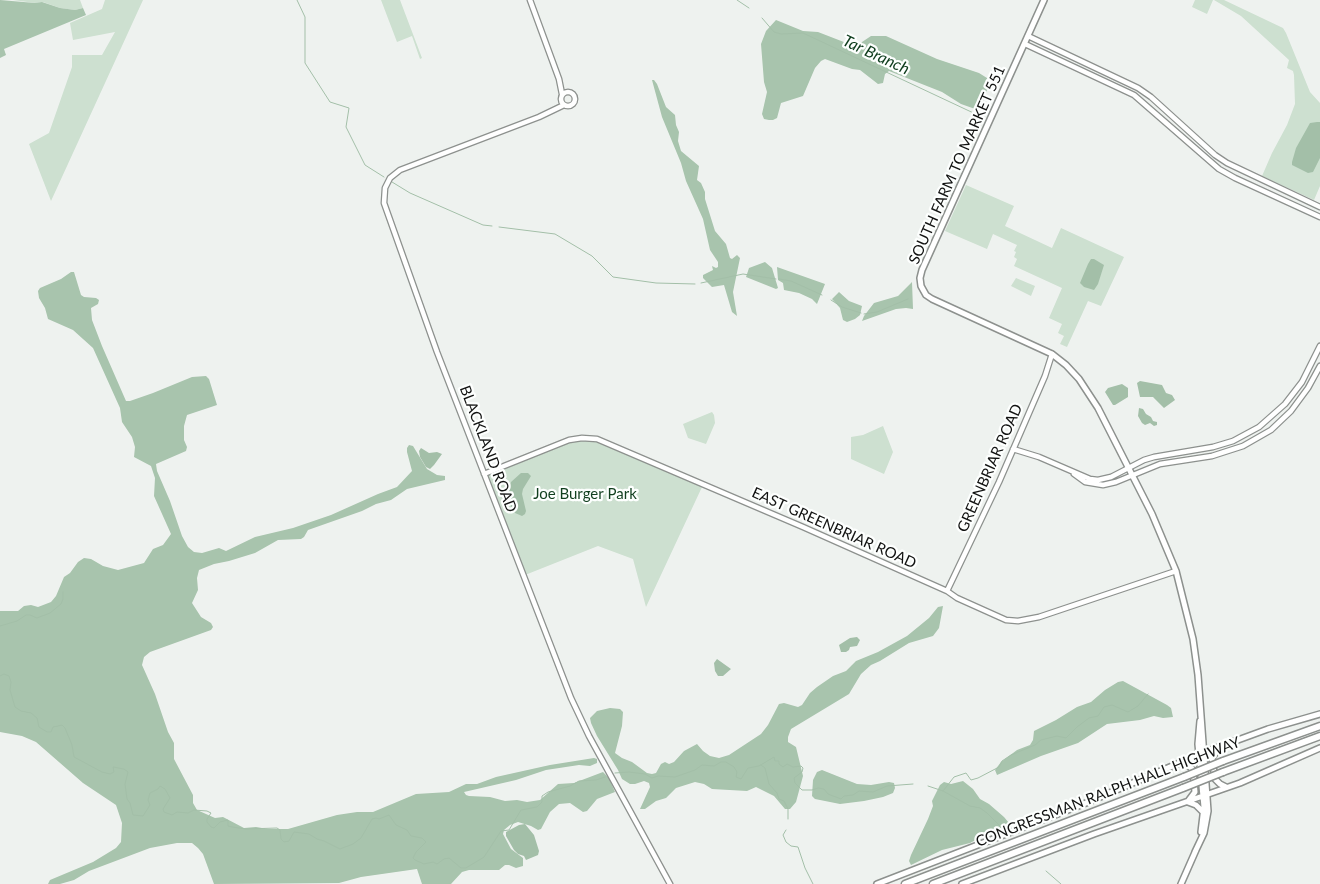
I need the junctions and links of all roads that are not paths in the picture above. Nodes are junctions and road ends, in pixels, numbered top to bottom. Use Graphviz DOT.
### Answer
graph roads {
  1 [pos="530,0"];
  2 [pos="1044,0"];
  3 [pos="1028,36"];
  4 [pos="1025,44"];
  5 [pos="559,79"];
  6 [pos="570,92"];
  7 [pos="562,96"];
  8 [pos="564,104"];
  9 [pos="555,108"];
  10 [pos="1319,207"];
  11 [pos="1314,214"];
  12 [pos="1320,217"];
  13 [pos="1320,346"];
  14 [pos="1052,354"];
  15 [pos="1320,366"];
  16 [pos="1297,390"];
  17 [pos="1304,395"];
  18 [pos="1266,422"];
  19 [pos="1271,430"];
  20 [pos="1013,449"];
  21 [pos="1129,467"];
  22 [pos="1069,470"];
  23 [pos="484,474"];
  24 [pos="1133,474"];
  25 [pos="1176,571"];
  26 [pos="947,591"];
  27 [pos="1202,710"];
  28 [pos="1320,714"];
  29 [pos="1320,726"];
  30 [pos="1203,733"];
  31 [pos="1320,736"];
  32 [pos="1219,747"];
  33 [pos="1320,748"];
  34 [pos="1205,752"];
  35 [pos="1199,755"];
  36 [pos="1180,762"];
  37 [pos="1228,787"];
  38 [pos="1208,794"];
  39 [pos="1202,796"];
  40 [pos="1187,802"];
  41 [pos="1204,815"];
  42 [pos="1195,852"];
  43 [pos="670,884"];
  44 [pos="877,884"];
  45 [pos="905,884"];
  46 [pos="933,884"];
  47 [pos="962,884"];
  48 [pos="1181,884"];
  1 -- 5 [label="street"];
  2 -- 3 [label="main road, SOUTH FARM TO MARKET 551"];
  3 -- 4 [label="main road, SOUTH FARM TO MARKET 551"];
  3 -- 10 [label="street"];
  4 -- 11 [label="street"];
  4 -- 14 [label="main road, SOUTH FARM TO MARKET 551"];
  5 -- 6 [label="street"];
  5 -- 7 [label="street"];
  6 -- 7 [label="street"];
  6 -- 8 [label="street"];
  7 -- 8 [label="street"];
  7 -- 9 [label="street, BLACKLAND ROAD"];
  8 -- 9 [label="street, BLACKLAND ROAD"];
  9 -- 23 [label="street, BLACKLAND ROAD"];
  10 -- 11 [label="street"];
  11 -- 12 [label="street"];
  13 -- 16 [label="street"];
  14 -- 20 [label="street, GREENBRIAR ROAD"];
  14 -- 21 [label="main road, SOUTH FARM TO MARKET 551"];
  15 -- 17 [label="street"];
  16 -- 17 [label="street"];
  16 -- 18 [label="street"];
  17 -- 19 [label="street"];
  18 -- 19 [label="street"];
  18 -- 21 [label="street"];
  19 -- 24 [label="street"];
  20 -- 22 [label="street"];
  20 -- 26 [label="street, GREENBRIAR ROAD"];
  21 -- 22 [label="street"];
  21 -- 24 [label="main road, SOUTH FARM TO MARKET 551"];
  22 -- 24 [label="street"];
  23 -- 26 [label="street, EAST GREENBRIAR ROAD"];
  23 -- 43 [label="street, BLACKLAND ROAD"];
  24 -- 25 [label="main road, SOUTH FARM TO MARKET 551"];
  25 -- 26 [label="street, EAST GREENBRIAR ROAD"];
  25 -- 27 [label="main road, SOUTH FARM TO MARKET 551"];
  27 -- 30 [label="main road"];
  27 -- 35 [label="main road"];
  28 -- 32 [label="main road"];
  29 -- 45 [label="highway, CONGRESSMAN RALPH HALL HIGHWAY, bridge"];
  30 -- 32 [label="main road"];
  30 -- 34 [label="main road"];
  31 -- 46 [label="highway, CONGRESSMAN RALPH HALL HIGHWAY, bridge"];
  32 -- 34 [label="main road"];
  32 -- 37 [label="main road"];
  33 -- 37 [label="main road"];
  34 -- 35 [label="main road"];
  34 -- 38 [label="main road"];
  35 -- 36 [label="main road"];
  35 -- 39 [label="main road"];
  36 -- 40 [label="main road"];
  36 -- 44 [label="main road"];
  37 -- 38 [label="main road"];
  38 -- 39 [label="main road"];
  38 -- 42 [label="main road"];
  39 -- 40 [label="main road"];
  39 -- 41 [label="main road"];
  40 -- 41 [label="main road"];
  40 -- 47 [label="main road"];
  41 -- 42 [label="main road"];
  42 -- 48 [label="main road"];
}
